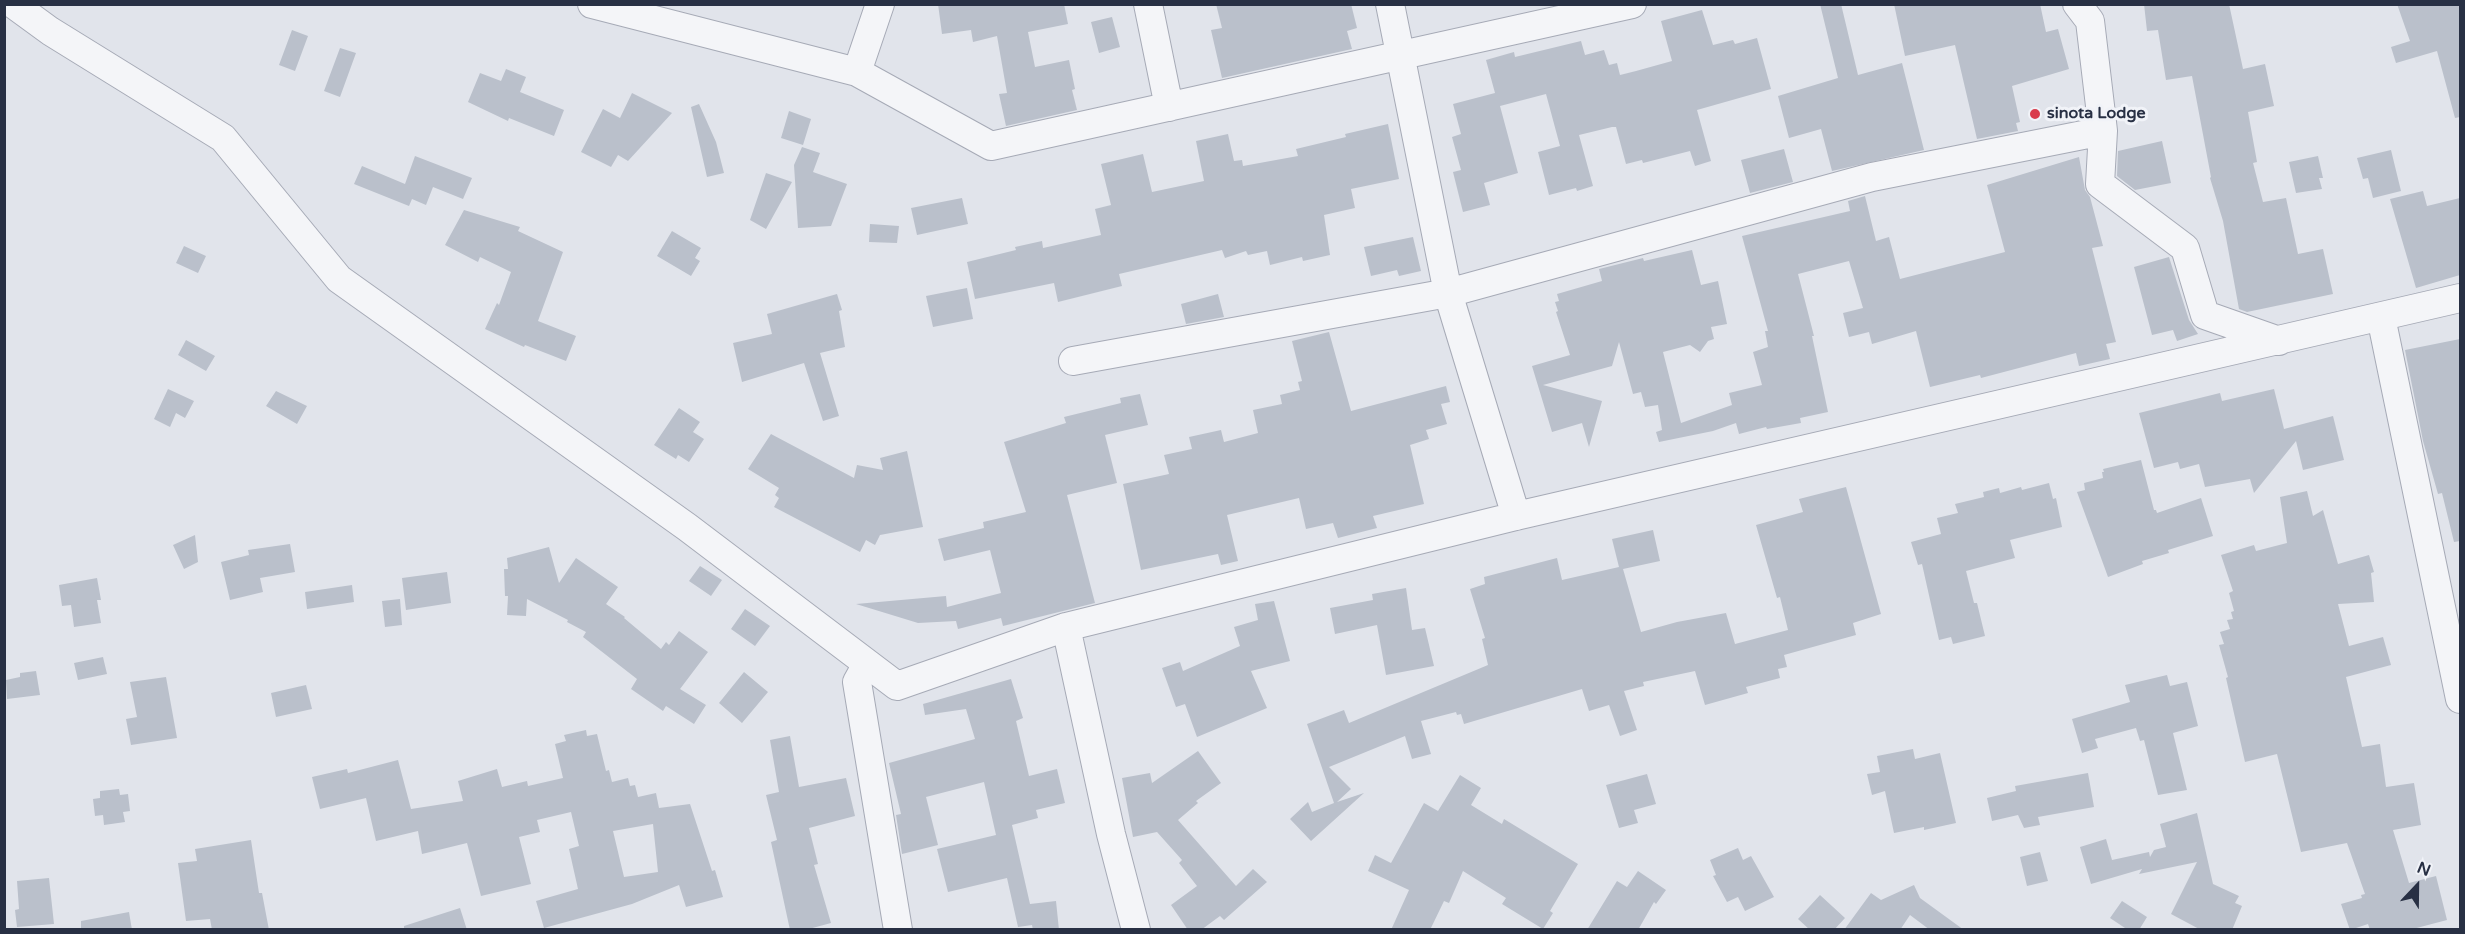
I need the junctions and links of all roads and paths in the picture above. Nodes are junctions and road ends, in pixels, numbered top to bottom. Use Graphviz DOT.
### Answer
graph roads {
  1 [pos="13,4"];
  2 [pos="592,4"];
  3 [pos="880,4"];
  4 [pos="1148,4"];
  5 [pos="1390,4"];
  6 [pos="1632,4"];
  7 [pos="2077,4"];
  8 [pos="1399,56"];
  9 [pos="856,72"];
  10 [pos="1169,107"];
  11 [pos="2103,131"];
  12 [pos="1448,293"];
  13 [pos="2460,298"];
  14 [pos="2381,318"];
  15 [pos="2279,341"];
  16 [pos="1073,361"];
  17 [pos="1516,516"];
  18 [pos="1066,627"];
  19 [pos="867,664"];
  20 [pos="2460,699"];
  21 [pos="898,930"];
  22 [pos="1136,930"];
  1 -- 19 [label="street"];
  2 -- 9 [label="street"];
  3 -- 9 [label="street"];
  4 -- 10 [label="street"];
  5 -- 8 [label="street"];
  6 -- 8 [label="street"];
  7 -- 11 [label="street"];
  8 -- 10 [label="street"];
  8 -- 12 [label="street"];
  9 -- 10 [label="street"];
  11 -- 12 [label="street"];
  11 -- 15 [label="street"];
  12 -- 16 [label="street"];
  12 -- 17 [label="street"];
  13 -- 14 [label="street"];
  14 -- 15 [label="street"];
  14 -- 20 [label="street"];
  15 -- 17 [label="street"];
  17 -- 18 [label="street"];
  18 -- 19 [label="street"];
  18 -- 22 [label="street"];
  19 -- 21 [label="street"];
}
